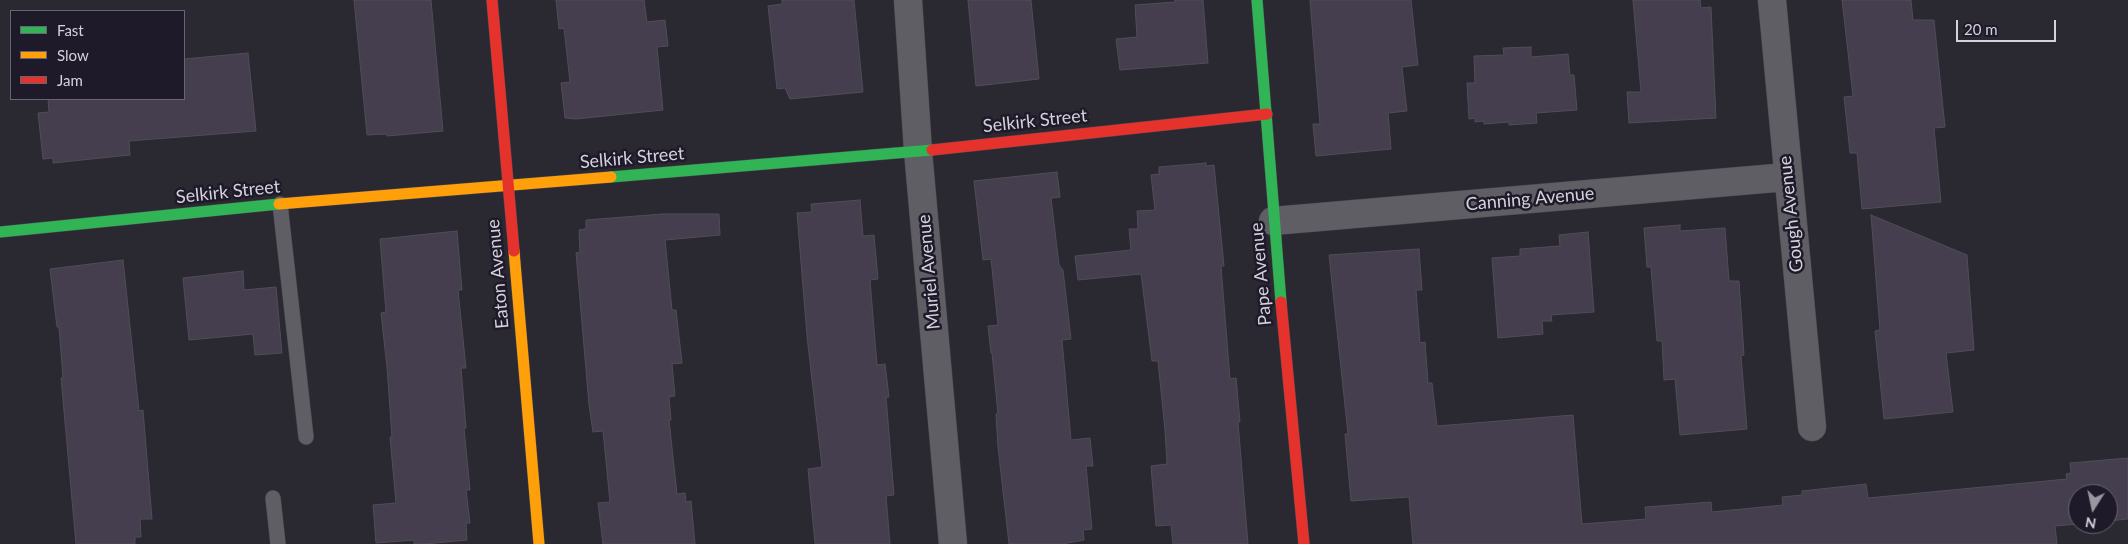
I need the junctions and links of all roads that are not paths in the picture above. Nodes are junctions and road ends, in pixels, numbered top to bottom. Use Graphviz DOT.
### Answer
graph roads {
  1 [pos="492,0"];
  2 [pos="908,0"];
  3 [pos="1257,0"];
  4 [pos="1772,0"];
  5 [pos="1267,114"];
  6 [pos="918,150"];
  7 [pos="1787,177"];
  8 [pos="508,186"];
  9 [pos="280,204"];
  10 [pos="1273,220"];
  11 [pos="0,232"];
  12 [pos="1812,427"];
  13 [pos="306,437"];
  14 [pos="273,498"];
  15 [pos="278,544"];
  16 [pos="539,544"];
  17 [pos="953,544"];
  18 [pos="1304,544"];
  1 -- 8 [label="street, Eaton Avenue"];
  2 -- 6 [label="street, Muriel Avenue"];
  3 -- 5 [label="street, Pape Avenue"];
  4 -- 7 [label="street, Gough Avenue"];
  5 -- 6 [label="street, Selkirk Street"];
  5 -- 10 [label="street, Pape Avenue"];
  6 -- 8 [label="street, Selkirk Street"];
  6 -- 17 [label="street, Muriel Avenue"];
  7 -- 10 [label="street, Canning Avenue"];
  7 -- 12 [label="street, Gough Avenue"];
  8 -- 9 [label="street, Selkirk Street"];
  8 -- 16 [label="street, Eaton Avenue"];
  9 -- 11 [label="street, Selkirk Street"];
  9 -- 13 [label="lane"];
  10 -- 18 [label="street, Pape Avenue"];
  14 -- 15 [label="lane"];
}
